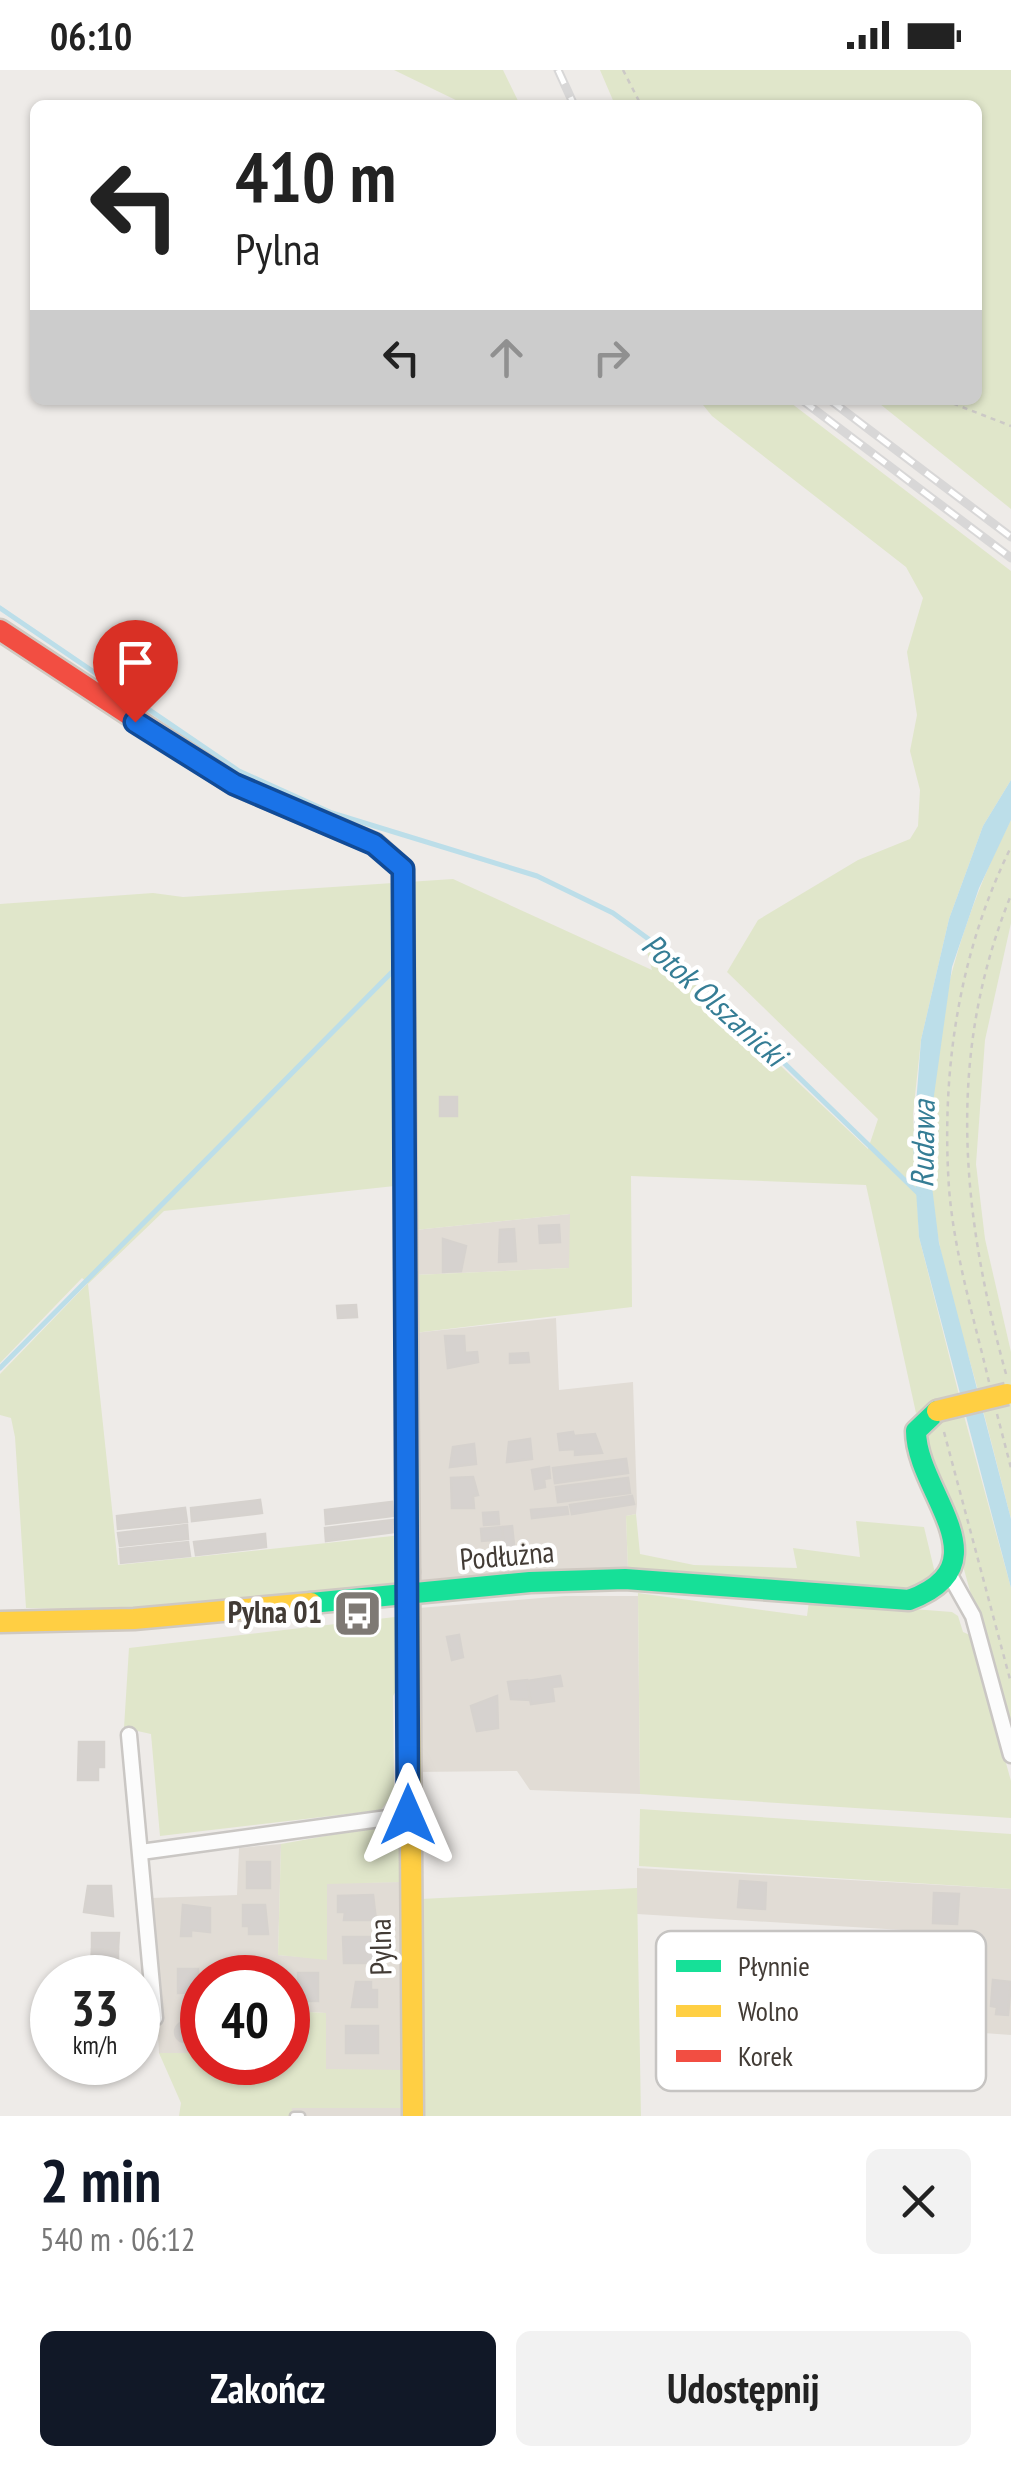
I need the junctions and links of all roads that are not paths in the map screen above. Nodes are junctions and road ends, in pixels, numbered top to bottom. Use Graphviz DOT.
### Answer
graph roads {
  1 [pos="0,630"];
  2 [pos="1002,1391"];
  3 [pos="951,1577"];
  4 [pos="408,1596"];
  5 [pos="0,1622"];
  6 [pos="130,1735"];
  7 [pos="1011,1755"];
  8 [pos="408,1815"];
  9 [pos="141,1852"];
  10 [pos="150,1955"];
  11 [pos="413,2116"];
  1 -- 4 [label="street, Pylna"];
  2 -- 3 [label="street, bridge"];
  3 -- 4 [label="street, Podłużna"];
  3 -- 7 [label="street"];
  4 -- 5 [label="street, Podłużna"];
  4 -- 8 [label="street, Pylna"];
  6 -- 9 [label="street"];
  8 -- 9 [label="street"];
  8 -- 11 [label="street, Pylna"];
  9 -- 10 [label="street"];
}
